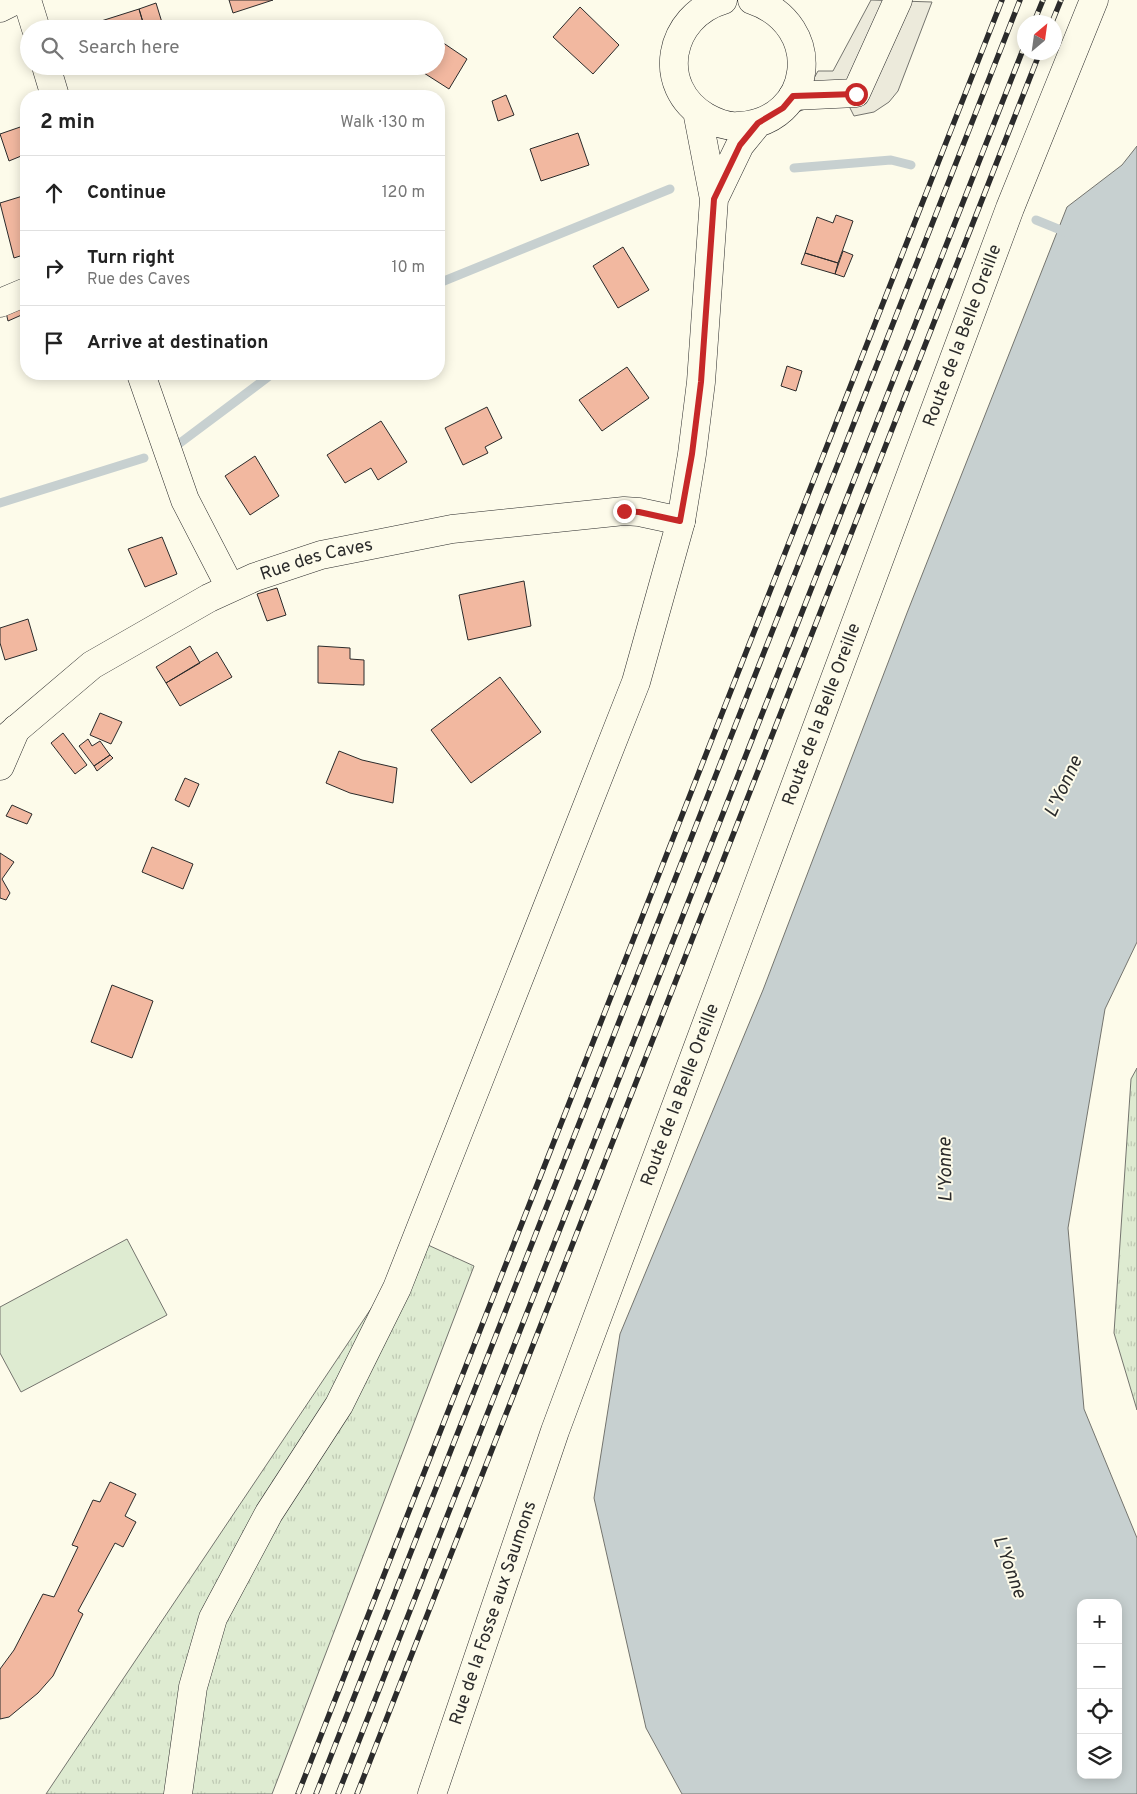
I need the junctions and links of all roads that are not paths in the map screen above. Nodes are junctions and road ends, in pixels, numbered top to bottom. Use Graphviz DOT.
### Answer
graph roads {
  1 [pos="16,0"];
  2 [pos="28,0"];
  3 [pos="724,0"];
  4 [pos="752,0"];
  5 [pos="898,0"];
  6 [pos="1094,0"];
  7 [pos="0,8"];
  8 [pos="686,8"];
  9 [pos="790,8"];
  10 [pos="34,20"];
  11 [pos="49,75"];
  12 [pos="53,90"];
  13 [pos="793,96"];
  14 [pos="697,111"];
  15 [pos="758,123"];
  16 [pos="714,199"];
  17 [pos="20,295"];
  18 [pos="0,303"];
  19 [pos="143,380"];
  20 [pos="680,521"];
  21 [pos="230,587"];
  22 [pos="8,736"];
  23 [pos="0,766"];
  24 [pos="555,1431"];
  25 [pos="178,1794"];
  26 [pos="432,1794"];
  1 -- 7 [label="street"];
  2 -- 10 [label="street"];
  3 -- 8 [label="street"];
  4 -- 9 [label="street"];
  5 -- 13 [label="street"];
  6 -- 24 [label="street, Route de la Belle Oreille"];
  8 -- 14 [label="street"];
  9 -- 13 [label="street"];
  11 -- 12 [label="street"];
  13 -- 15 [label="street"];
  14 -- 15 [label="street"];
  14 -- 16 [label="street"];
  15 -- 16 [label="street"];
  16 -- 20 [label="street"];
  17 -- 18 [label="street"];
  19 -- 21 [label="street"];
  20 -- 21 [label="street, Rue des Caves"];
  20 -- 25 [label="street"];
  21 -- 22 [label="street, Rue des Caves"];
  22 -- 23 [label="street"];
  24 -- 26 [label="street, Rue de la Fosse aux Saumons"];
}
